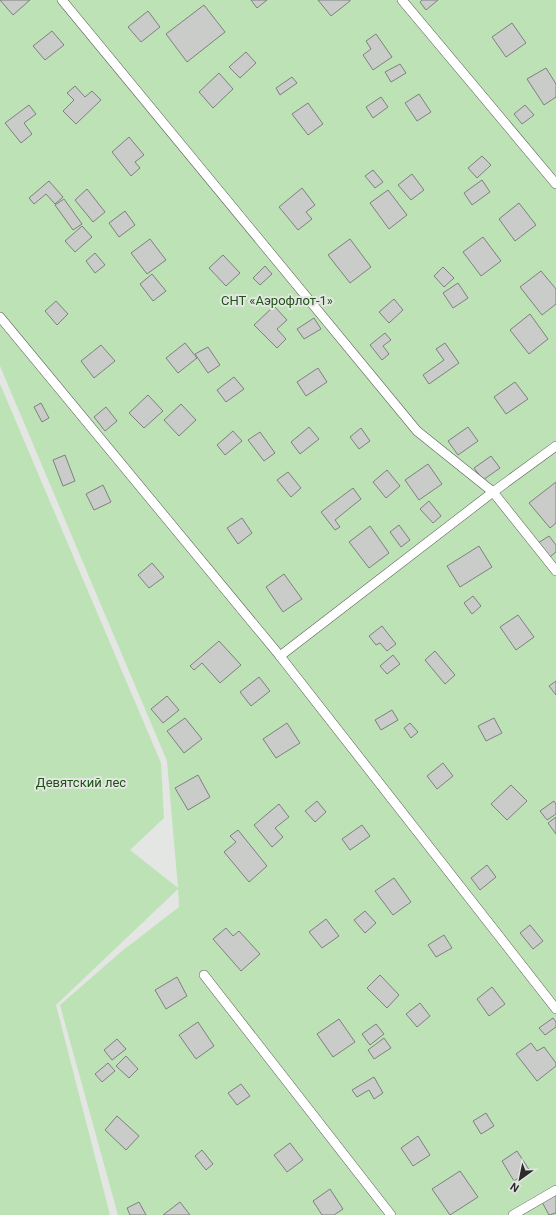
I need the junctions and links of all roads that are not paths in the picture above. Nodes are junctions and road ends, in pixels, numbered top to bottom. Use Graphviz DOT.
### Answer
graph roads {
  1 [pos="62,0"];
  2 [pos="402,0"];
  3 [pos="556,184"];
  4 [pos="0,317"];
  5 [pos="556,446"];
  6 [pos="493,492"];
  7 [pos="556,571"];
  8 [pos="280,656"];
  9 [pos="204,975"];
  10 [pos="556,1009"];
  11 [pos="556,1190"];
  12 [pos="391,1215"];
  13 [pos="513,1215"];
  1 -- 6 [label="lane"];
  2 -- 3 [label="lane"];
  4 -- 8 [label="lane"];
  5 -- 6 [label="lane"];
  6 -- 7 [label="lane"];
  6 -- 8 [label="lane"];
  8 -- 10 [label="lane"];
  9 -- 12 [label="lane"];
  11 -- 13 [label="lane"];
}
